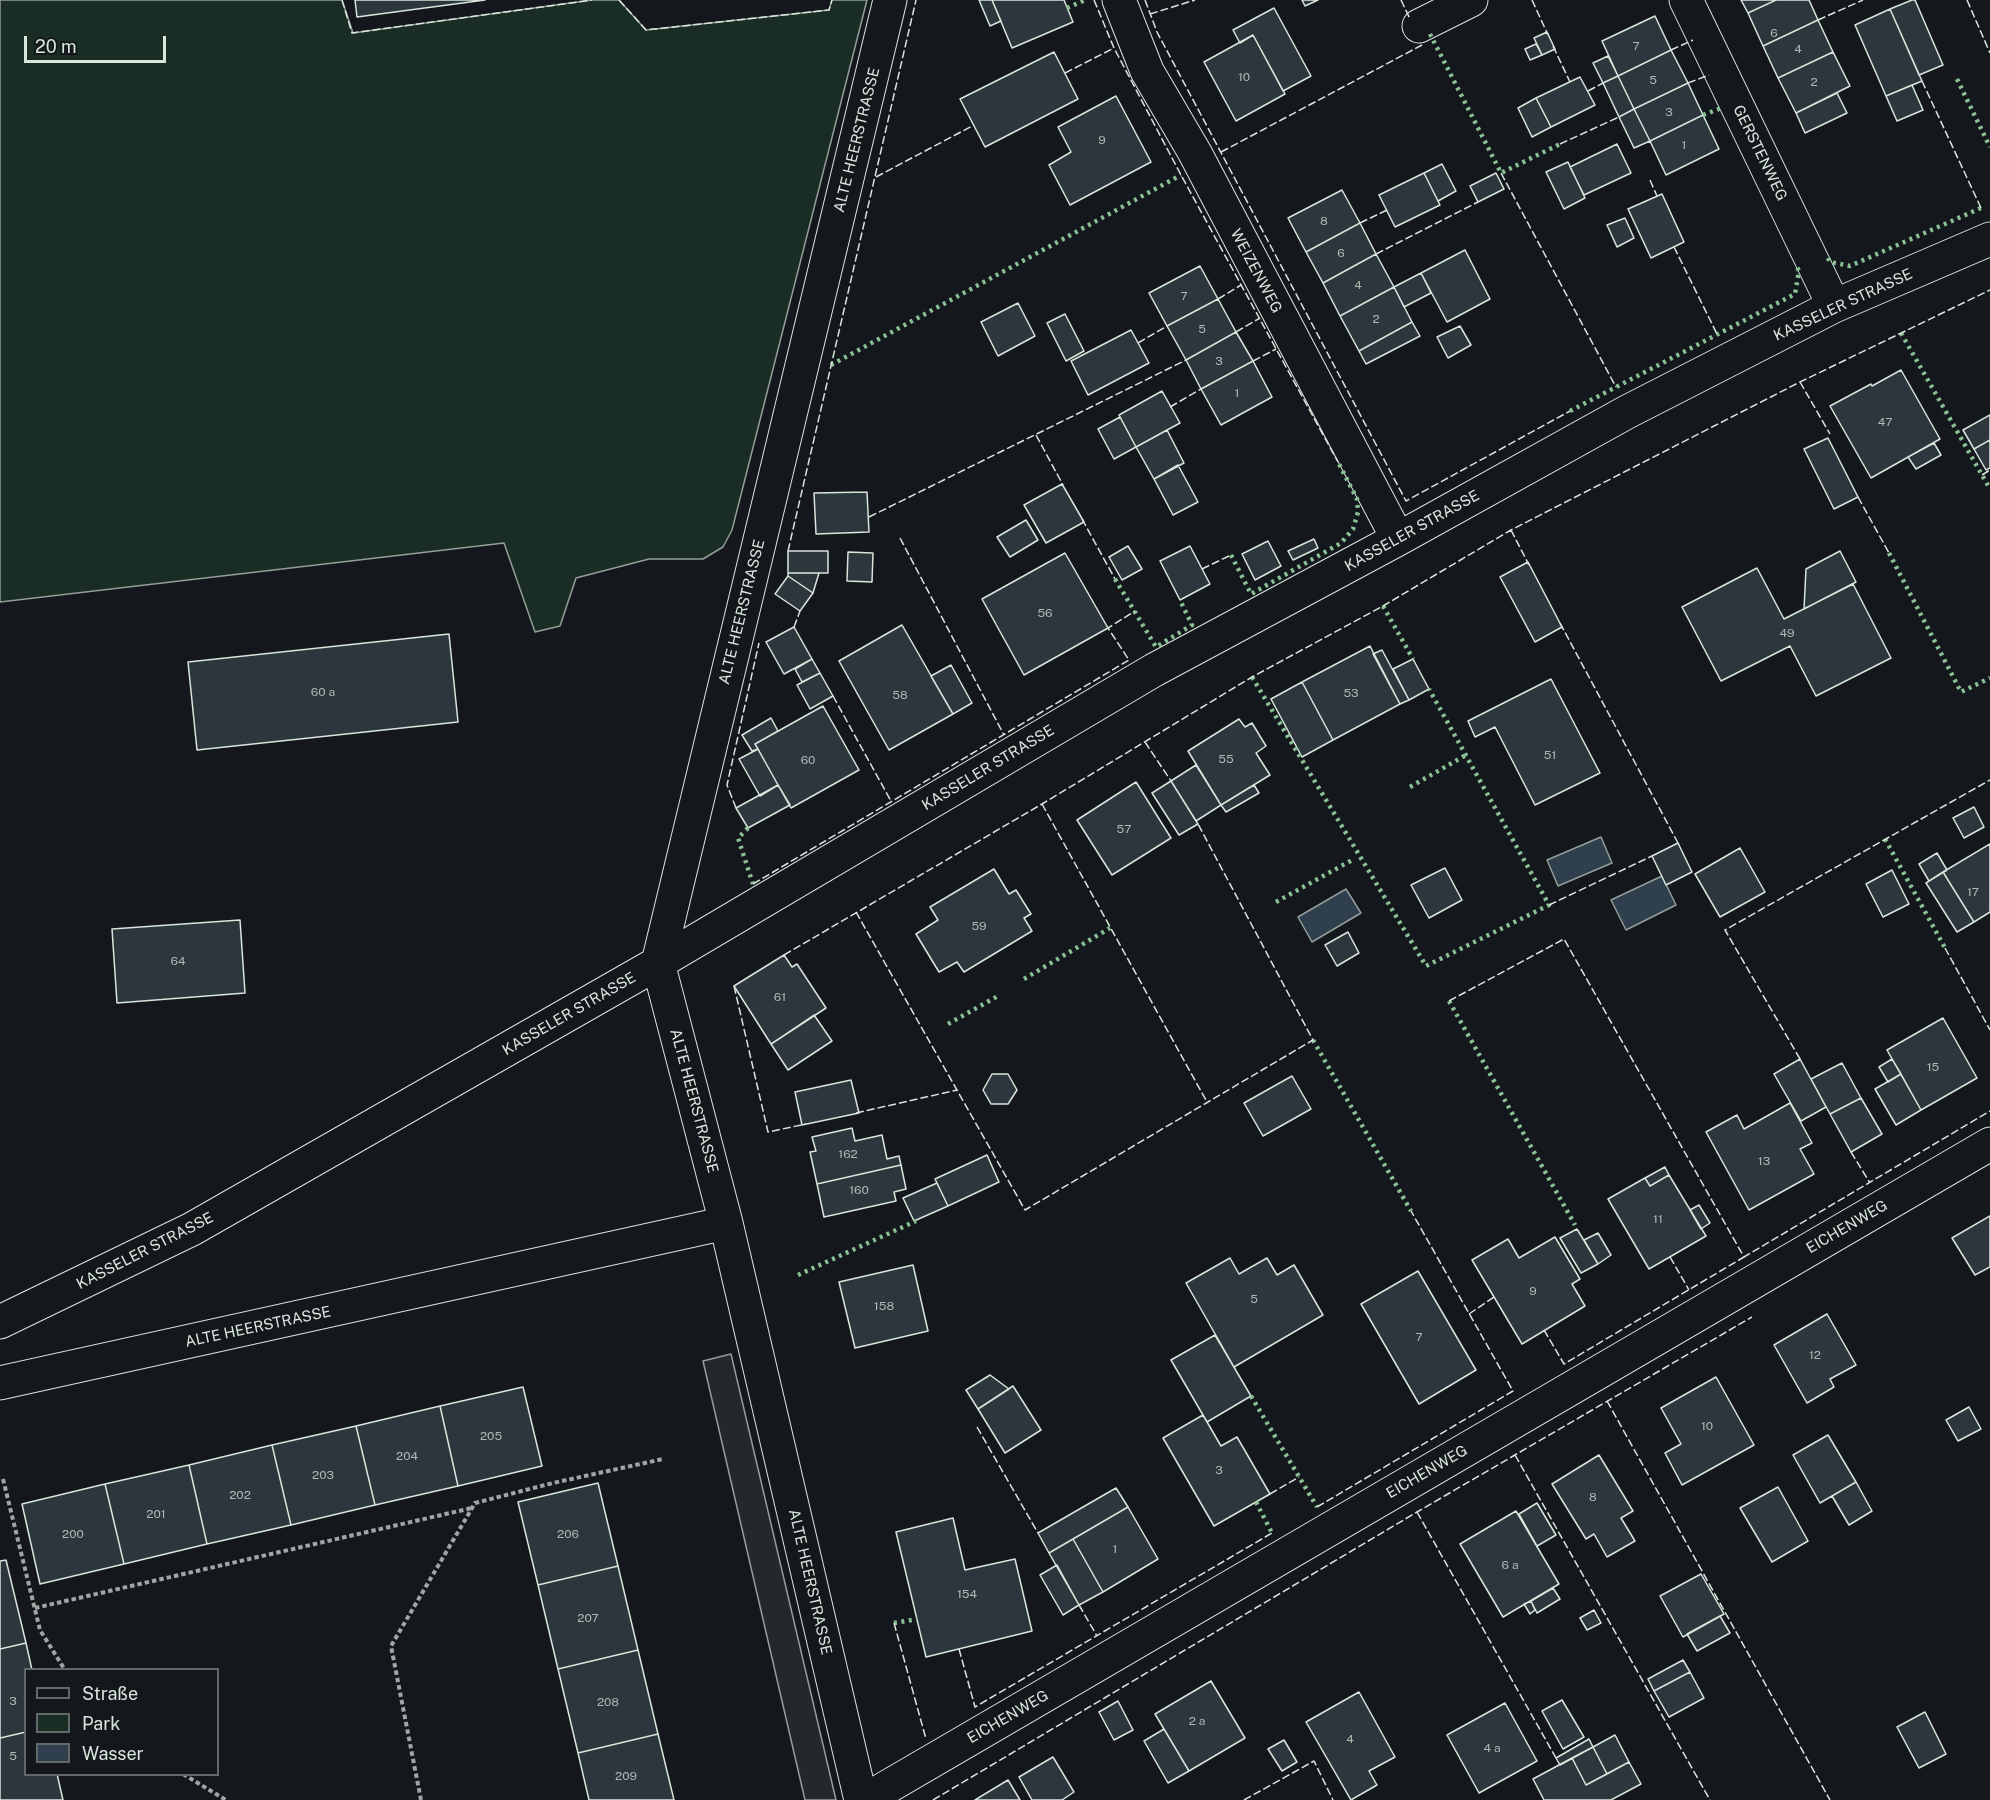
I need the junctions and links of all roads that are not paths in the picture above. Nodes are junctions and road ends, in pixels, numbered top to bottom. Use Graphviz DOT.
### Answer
graph roads {
  1 [pos="890,0"];
  2 [pos="1119,0"];
  3 [pos="1471,0"];
  4 [pos="1686,0"];
  5 [pos="1419,26"];
  6 [pos="1990,239"];
  7 [pos="1834,306"];
  8 [pos="1398,539"];
  9 [pos="657,963"];
  10 [pos="1990,1144"];
  11 [pos="726,1223"];
  12 [pos="0,1322"];
  13 [pos="0,1383"];
  14 [pos="863,1800"];
  1 -- 9 [label="street, ALTE HEERSTRASSE"];
  2 -- 8 [label="street, WEIZENWEG"];
  3 -- 5 [label="street"];
  4 -- 7 [label="street, GERSTENWEG"];
  6 -- 7 [label="street, KASSELER STRASSE"];
  7 -- 8 [label="street, KASSELER STRASSE"];
  8 -- 9 [label="street, KASSELER STRASSE"];
  9 -- 11 [label="street, ALTE HEERSTRASSE"];
  9 -- 12 [label="street, KASSELER STRASSE"];
  10 -- 14 [label="street, EICHENWEG"];
  11 -- 13 [label="street, ALTE HEERSTRASSE"];
  11 -- 14 [label="street, ALTE HEERSTRASSE"];
}
